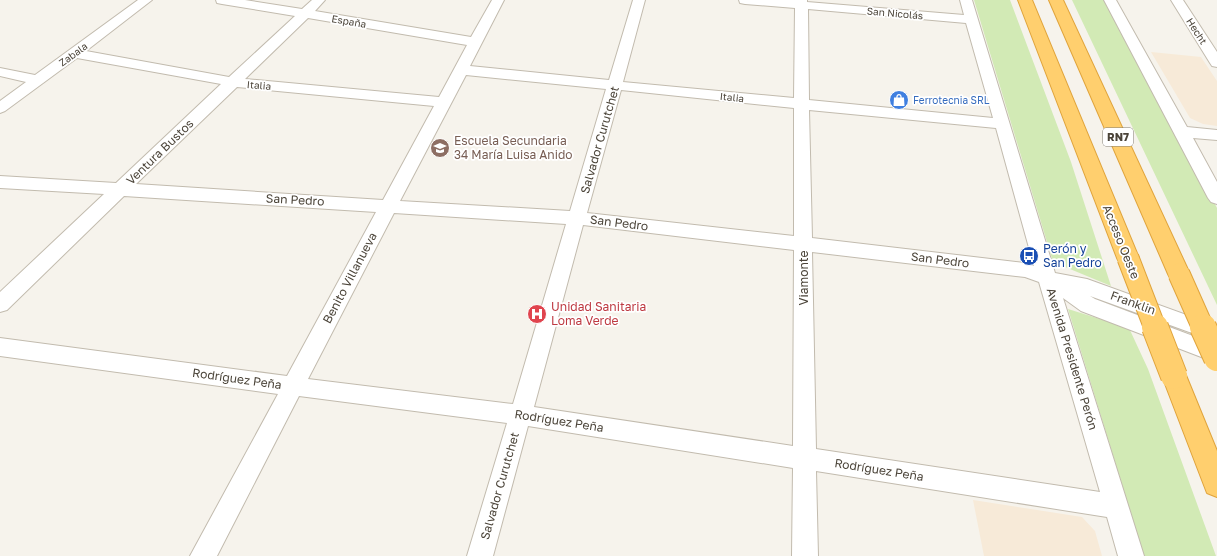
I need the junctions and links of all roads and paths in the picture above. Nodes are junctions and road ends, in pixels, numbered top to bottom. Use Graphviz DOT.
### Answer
graph roads {
  1 [pos="146,0"];
  2 [pos="222,0"];
  3 [pos="319,0"];
  4 [pos="498,0"];
  5 [pos="639,0"];
  6 [pos="745,0"];
  7 [pos="966,0"];
  8 [pos="1025,0"];
  9 [pos="1056,0"];
  10 [pos="1110,0"];
  11 [pos="1177,0"];
  12 [pos="801,2"];
  13 [pos="304,14"];
  14 [pos="972,20"];
  15 [pos="476,42"];
  16 [pos="75,53"];
  17 [pos="1217,63"];
  18 [pos="462,70"];
  19 [pos="0,72"];
  20 [pos="38,80"];
  21 [pos="232,82"];
  22 [pos="615,85"];
  23 [pos="445,102"];
  24 [pos="803,104"];
  25 [pos="0,108"];
  26 [pos="1002,124"];
  27 [pos="1180,132"];
  28 [pos="1217,135"];
  29 [pos="0,182"];
  30 [pos="120,190"];
  31 [pos="1217,198"];
  32 [pos="389,206"];
  33 [pos="577,218"];
  34 [pos="804,245"];
  35 [pos="1047,277"];
  36 [pos="0,304"];
  37 [pos="1217,334"];
  38 [pos="0,347"];
  39 [pos="1217,354"];
  40 [pos="1217,358"];
  41 [pos="292,386"];
  42 [pos="521,415"];
  43 [pos="804,458"];
  44 [pos="1217,484"];
  45 [pos="1116,506"];
  46 [pos="203,556"];
  47 [pos="480,556"];
  48 [pos="805,556"];
  49 [pos="1131,556"];
  1 -- 16 [label="street, Zabala"];
  2 -- 13 [label="street, España"];
  3 -- 13 [label="street, Ventura Bustos"];
  4 -- 15 [label="street, Benito Villanueva"];
  5 -- 22 [label="street, Salvador Curutchet"];
  6 -- 12 [label="street, San Nicolás"];
  7 -- 14 [label="street, Avenida Presidente Perón"];
  8 -- 44 [label="highway, Acceso Oeste, bridge"];
  9 -- 40 [label="highway, RN7, bridge"];
  10 -- 27 [label="street"];
  11 -- 17 [label="street, Hecht"];
  12 -- 14 [label="street, San Nicolás"];
  12 -- 24 [label="street, Viamonte"];
  13 -- 15 [label="street, España"];
  13 -- 21 [label="street, Ventura Bustos"];
  14 -- 26 [label="street, Avenida Presidente Perón"];
  15 -- 18 [label="street, Benito Villanueva"];
  16 -- 20 [label="street, Zabala"];
  16 -- 21 [label="street, Italia"];
  18 -- 22 [label="street, Italia"];
  18 -- 23 [label="street, Benito Villanueva"];
  19 -- 20 [label="street"];
  20 -- 25 [label="street, Zabala"];
  21 -- 23 [label="street, Italia"];
  21 -- 30 [label="street, Ventura Bustos"];
  22 -- 24 [label="street, Italia"];
  22 -- 33 [label="street, Salvador Curutchet"];
  23 -- 32 [label="street, Benito Villanueva"];
  24 -- 26 [label="street, Italia"];
  24 -- 34 [label="street, Viamonte"];
  26 -- 35 [label="street, Avenida Presidente Perón"];
  27 -- 28 [label="street"];
  27 -- 31 [label="street"];
  29 -- 30 [label="street, San Pedro"];
  30 -- 32 [label="street, San Pedro"];
  30 -- 36 [label="street, Ventura Bustos"];
  32 -- 33 [label="street, San Pedro"];
  32 -- 41 [label="street, Benito Villanueva"];
  33 -- 34 [label="street, San Pedro"];
  33 -- 42 [label="street, Salvador Curutchet"];
  34 -- 35 [label="street, San Pedro"];
  34 -- 43 [label="street, Viamonte"];
  35 -- 37 [label="street, Franklin"];
  35 -- 39 [label="street, San Pedro"];
  35 -- 45 [label="street, Avenida Presidente Perón"];
  38 -- 41 [label="street, Rodríguez Peña"];
  41 -- 42 [label="street, Rodríguez Peña"];
  41 -- 46 [label="street, Benito Villanueva"];
  42 -- 43 [label="street, Rodríguez Peña"];
  42 -- 47 [label="street, Salvador Curutchet"];
  43 -- 45 [label="street, Rodríguez Peña"];
  43 -- 48 [label="street, Viamonte"];
  45 -- 49 [label="street, Avenida Presidente Perón"];
}
